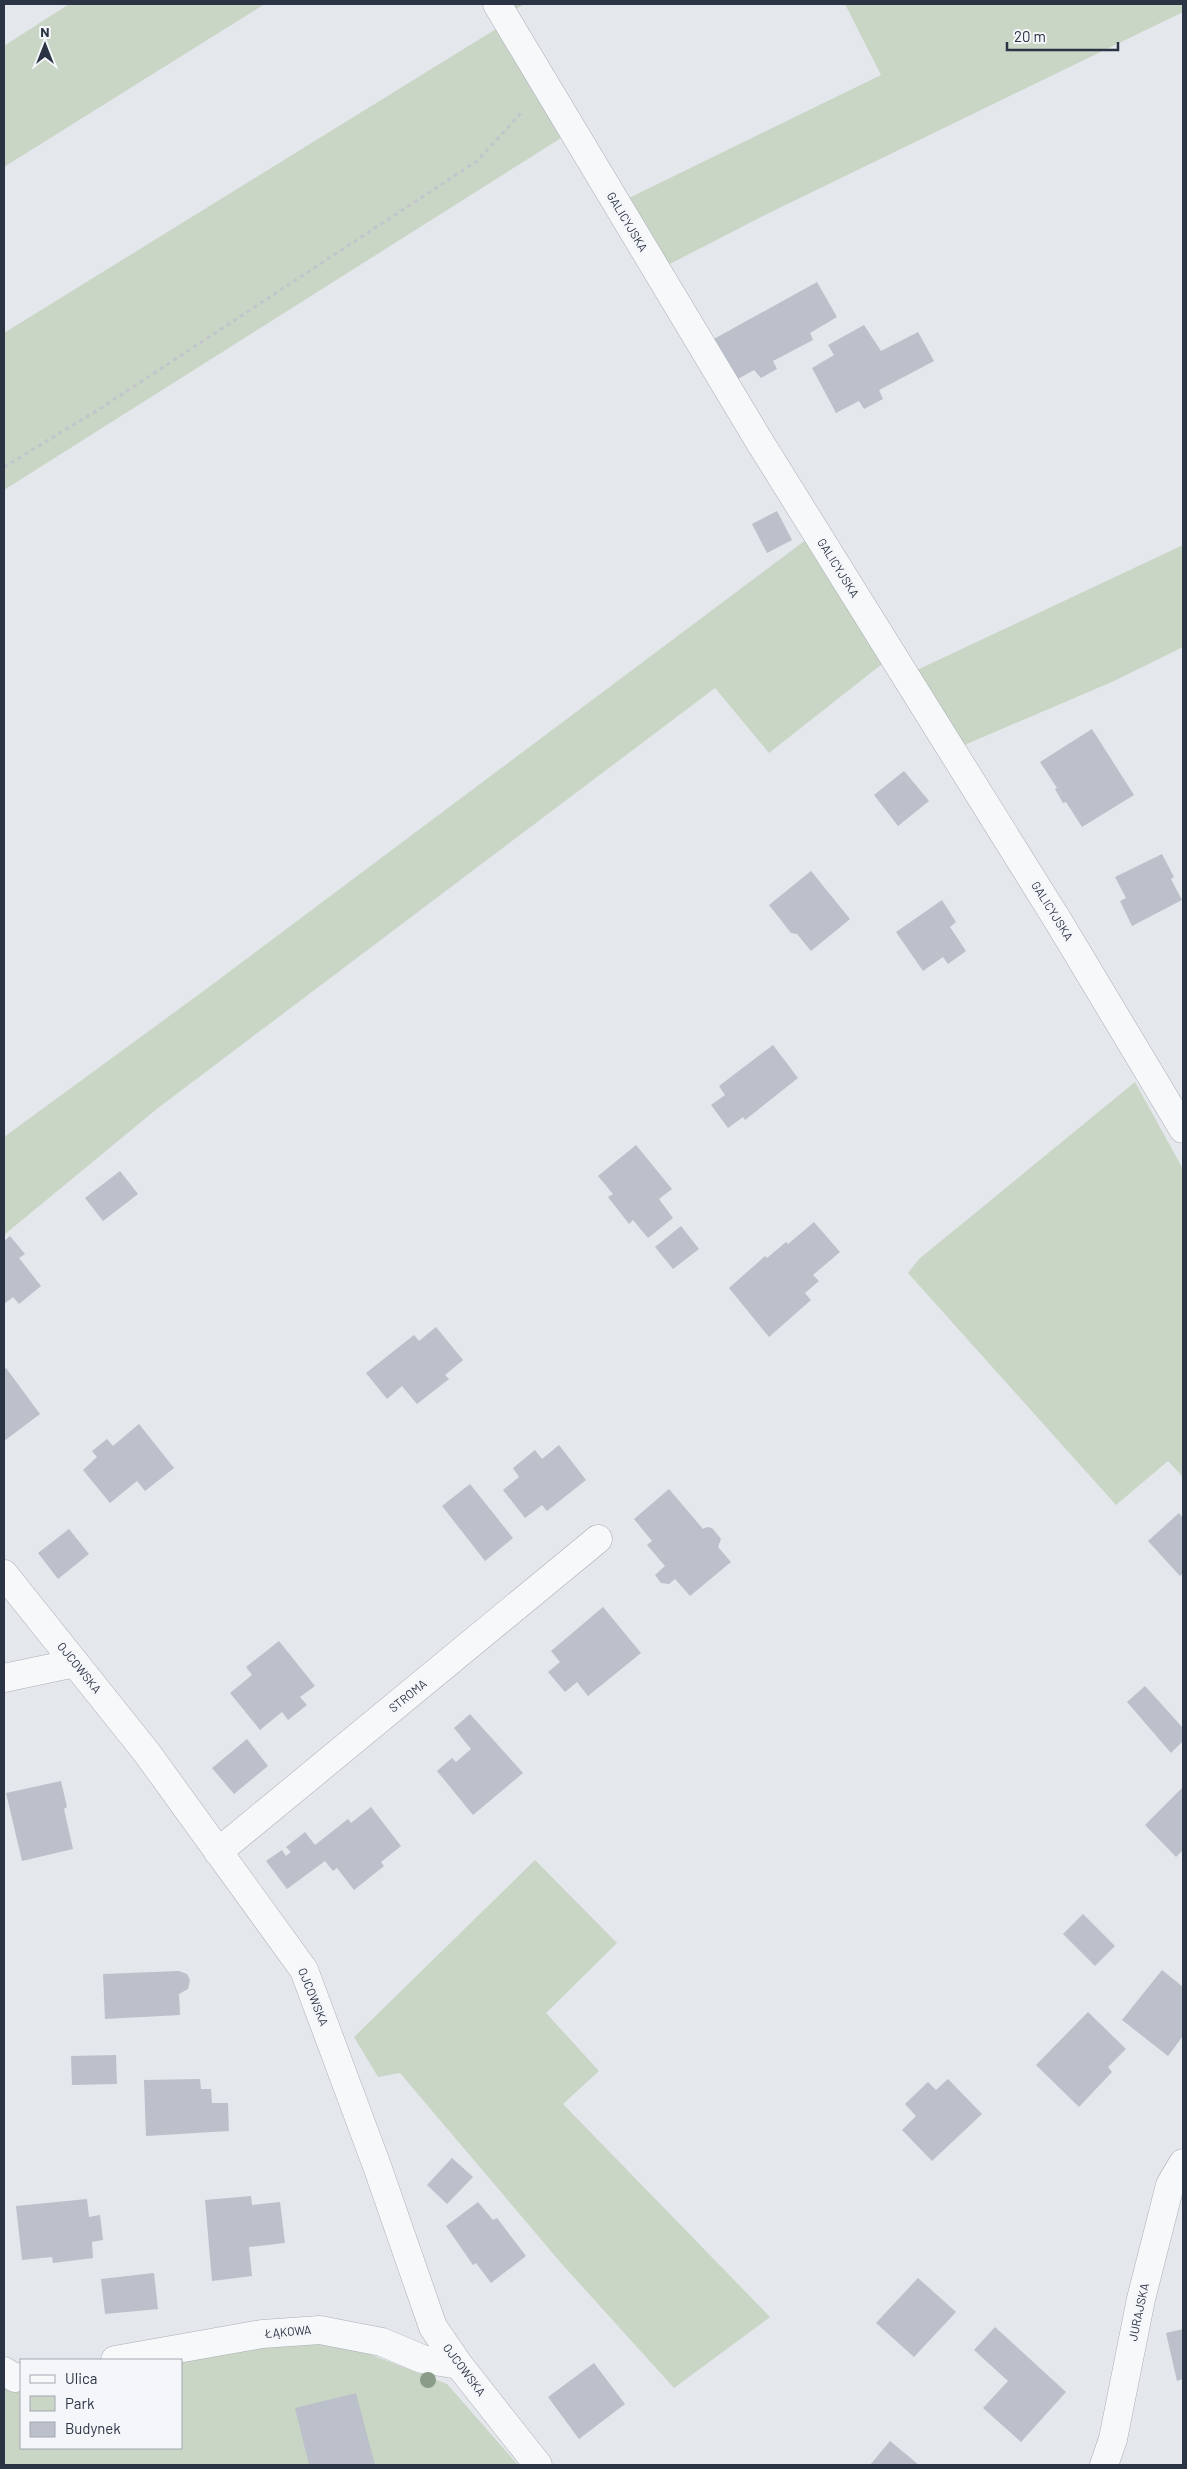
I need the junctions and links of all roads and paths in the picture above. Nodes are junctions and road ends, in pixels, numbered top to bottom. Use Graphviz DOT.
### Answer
graph roads {
  1 [pos="497,4"];
  2 [pos="546,86"];
  3 [pos="4,467"];
  4 [pos="1183,1129"];
  5 [pos="598,1539"];
  6 [pos="4,1574"];
  7 [pos="75,1663"];
  8 [pos="4,1678"];
  9 [pos="218,1852"];
  10 [pos="1183,2163"];
  11 [pos="121,2359"];
  12 [pos="459,2365"];
  13 [pos="4,2371"];
  14 [pos="20,2377"];
  15 [pos="538,2465"];
  16 [pos="1104,2465"];
  1 -- 2 [label="street, GALICYJSKA"];
  2 -- 3 [label="path"];
  2 -- 4 [label="street, GALICYJSKA"];
  5 -- 9 [label="street, STROMA"];
  6 -- 7 [label="street, OJCOWSKA"];
  7 -- 8 [label="street"];
  7 -- 9 [label="street, OJCOWSKA"];
  9 -- 12 [label="street, OJCOWSKA"];
  10 -- 16 [label="street, JURAJSKA"];
  11 -- 12 [label="street, ŁĄKOWA"];
  12 -- 15 [label="street, OJCOWSKA"];
  13 -- 14 [label="street"];
}
